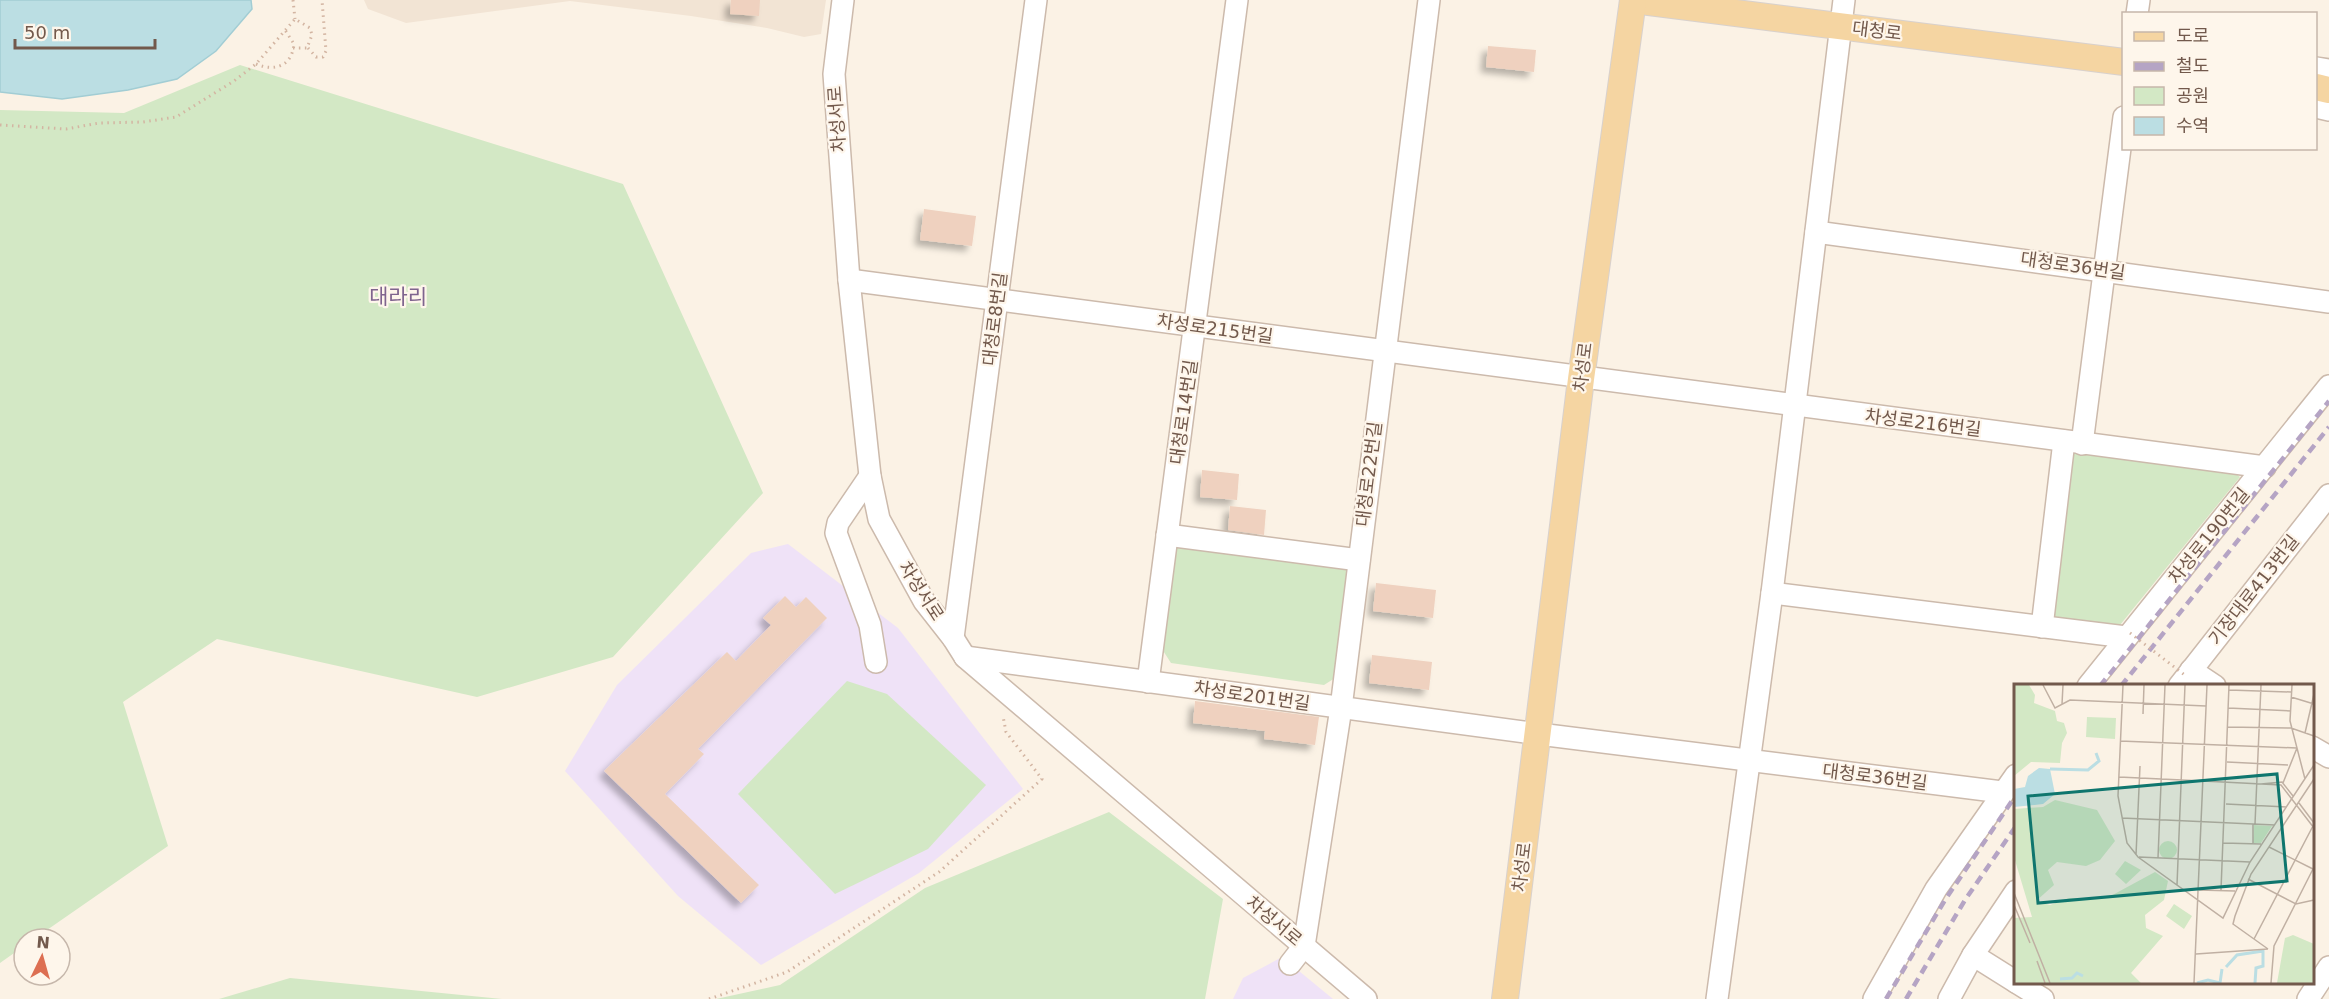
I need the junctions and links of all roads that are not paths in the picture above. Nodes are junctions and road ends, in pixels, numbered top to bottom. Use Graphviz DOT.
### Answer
graph roads {
  1 [pos="843,0"];
  2 [pos="1036,0"];
  3 [pos="1237,0"];
  4 [pos="1429,0"];
  5 [pos="1632,0"];
  6 [pos="1844,0"];
  7 [pos="1841,26"];
  8 [pos="2122,62"];
  9 [pos="2122,132"];
  10 [pos="1816,232"];
  11 [pos="2104,270"];
  12 [pos="849,280"];
  13 [pos="998,300"];
  14 [pos="2329,302"];
  15 [pos="1195,327"];
  16 [pos="1384,352"];
  17 [pos="1581,379"];
  18 [pos="2329,386"];
  19 [pos="1795,406"];
  20 [pos="2073,442"];
  21 [pos="2265,467"];
  22 [pos="870,476"];
  23 [pos="2329,495"];
  24 [pos="1167,535"];
  25 [pos="1359,560"];
  26 [pos="1772,593"];
  27 [pos="2042,627"];
  28 [pos="2128,635"];
  29 [pos="953,638"];
  30 [pos="965,657"];
  31 [pos="876,662"];
  32 [pos="2185,677"];
  33 [pos="1148,682"];
  34 [pos="2090,684"];
  35 [pos="2208,684"];
  36 [pos="1341,708"];
  37 [pos="1539,734"];
  38 [pos="2314,748"];
  39 [pos="2329,757"];
  40 [pos="1748,761"];
  41 [pos="2014,777"];
  42 [pos="2002,792"];
  43 [pos="2014,894"];
  44 [pos="1304,946"];
  45 [pos="1973,955"];
  46 [pos="1290,964"];
  47 [pos="2329,967"];
  48 [pos="2014,981"];
  49 [pos="2019,984"];
  50 [pos="1366,999"];
  51 [pos="1504,999"];
  52 [pos="1717,999"];
  53 [pos="1874,999"];
  54 [pos="1949,999"];
  55 [pos="2043,999"];
  56 [pos="2308,999"];
  1 -- 12 [label="street, 차성서로"];
  2 -- 13 [label="street, 대청로8번길"];
  3 -- 15 [label="street, 대청로14번길"];
  4 -- 16 [label="street, 대청로22번길"];
  5 -- 7 [label="main road, 대청로"];
  5 -- 17 [label="main road, 차성로"];
  6 -- 7 [label="street"];
  7 -- 8 [label="main road, 대청로"];
  7 -- 10 [label="street"];
  9 -- 11 [label="street"];
  10 -- 11 [label="street, 대청로36번길"];
  10 -- 19 [label="street"];
  11 -- 14 [label="street, 대청로36번길"];
  11 -- 20 [label="street"];
  12 -- 13 [label="street, 차성로215번길"];
  12 -- 22 [label="street, 차성서로"];
  13 -- 15 [label="street, 차성로215번길"];
  13 -- 29 [label="street, 대청로8번길"];
  15 -- 16 [label="street, 차성로215번길"];
  15 -- 24 [label="street, 대청로14번길"];
  16 -- 17 [label="street, 차성로215번길"];
  16 -- 25 [label="street, 대청로22번길"];
  17 -- 19 [label="street, 차성로216번길"];
  17 -- 37 [label="main road, 차성로"];
  18 -- 21 [label="street, 차성로190번길"];
  19 -- 20 [label="street, 차성로216번길"];
  19 -- 26 [label="street"];
  20 -- 21 [label="street, 차성로216번길"];
  20 -- 27 [label="street"];
  21 -- 28 [label="street, 차성로190번길"];
  22 -- 29 [label="street, 차성서로"];
  22 -- 31 [label="street"];
  23 -- 32 [label="street, 기장대로413번길"];
  24 -- 25 [label="street"];
  24 -- 33 [label="street, 대청로14번길"];
  25 -- 36 [label="street, 대청로22번길"];
  26 -- 27 [label="street"];
  26 -- 40 [label="street"];
  27 -- 28 [label="street"];
  28 -- 34 [label="street, 차성로190번길"];
  29 -- 30 [label="street, 차성서로"];
  30 -- 33 [label="street, 차성로201번길"];
  30 -- 44 [label="street, 차성서로"];
  32 -- 35 [label="street"];
  33 -- 36 [label="street, 차성로201번길"];
  36 -- 37 [label="street, 차성로201번길"];
  36 -- 44 [label="street, 대청로22번길"];
  37 -- 40 [label="street"];
  37 -- 51 [label="main road, 차성로"];
  38 -- 39 [label="street"];
  40 -- 42 [label="street, 대청로36번길"];
  40 -- 52 [label="street"];
  41 -- 42 [label="street"];
  42 -- 53 [label="street"];
  43 -- 45 [label="street"];
  44 -- 46 [label="street"];
  44 -- 50 [label="street, 차성서로"];
  45 -- 48 [label="street"];
  45 -- 54 [label="street"];
  47 -- 56 [label="street"];
  49 -- 55 [label="street"];
}
